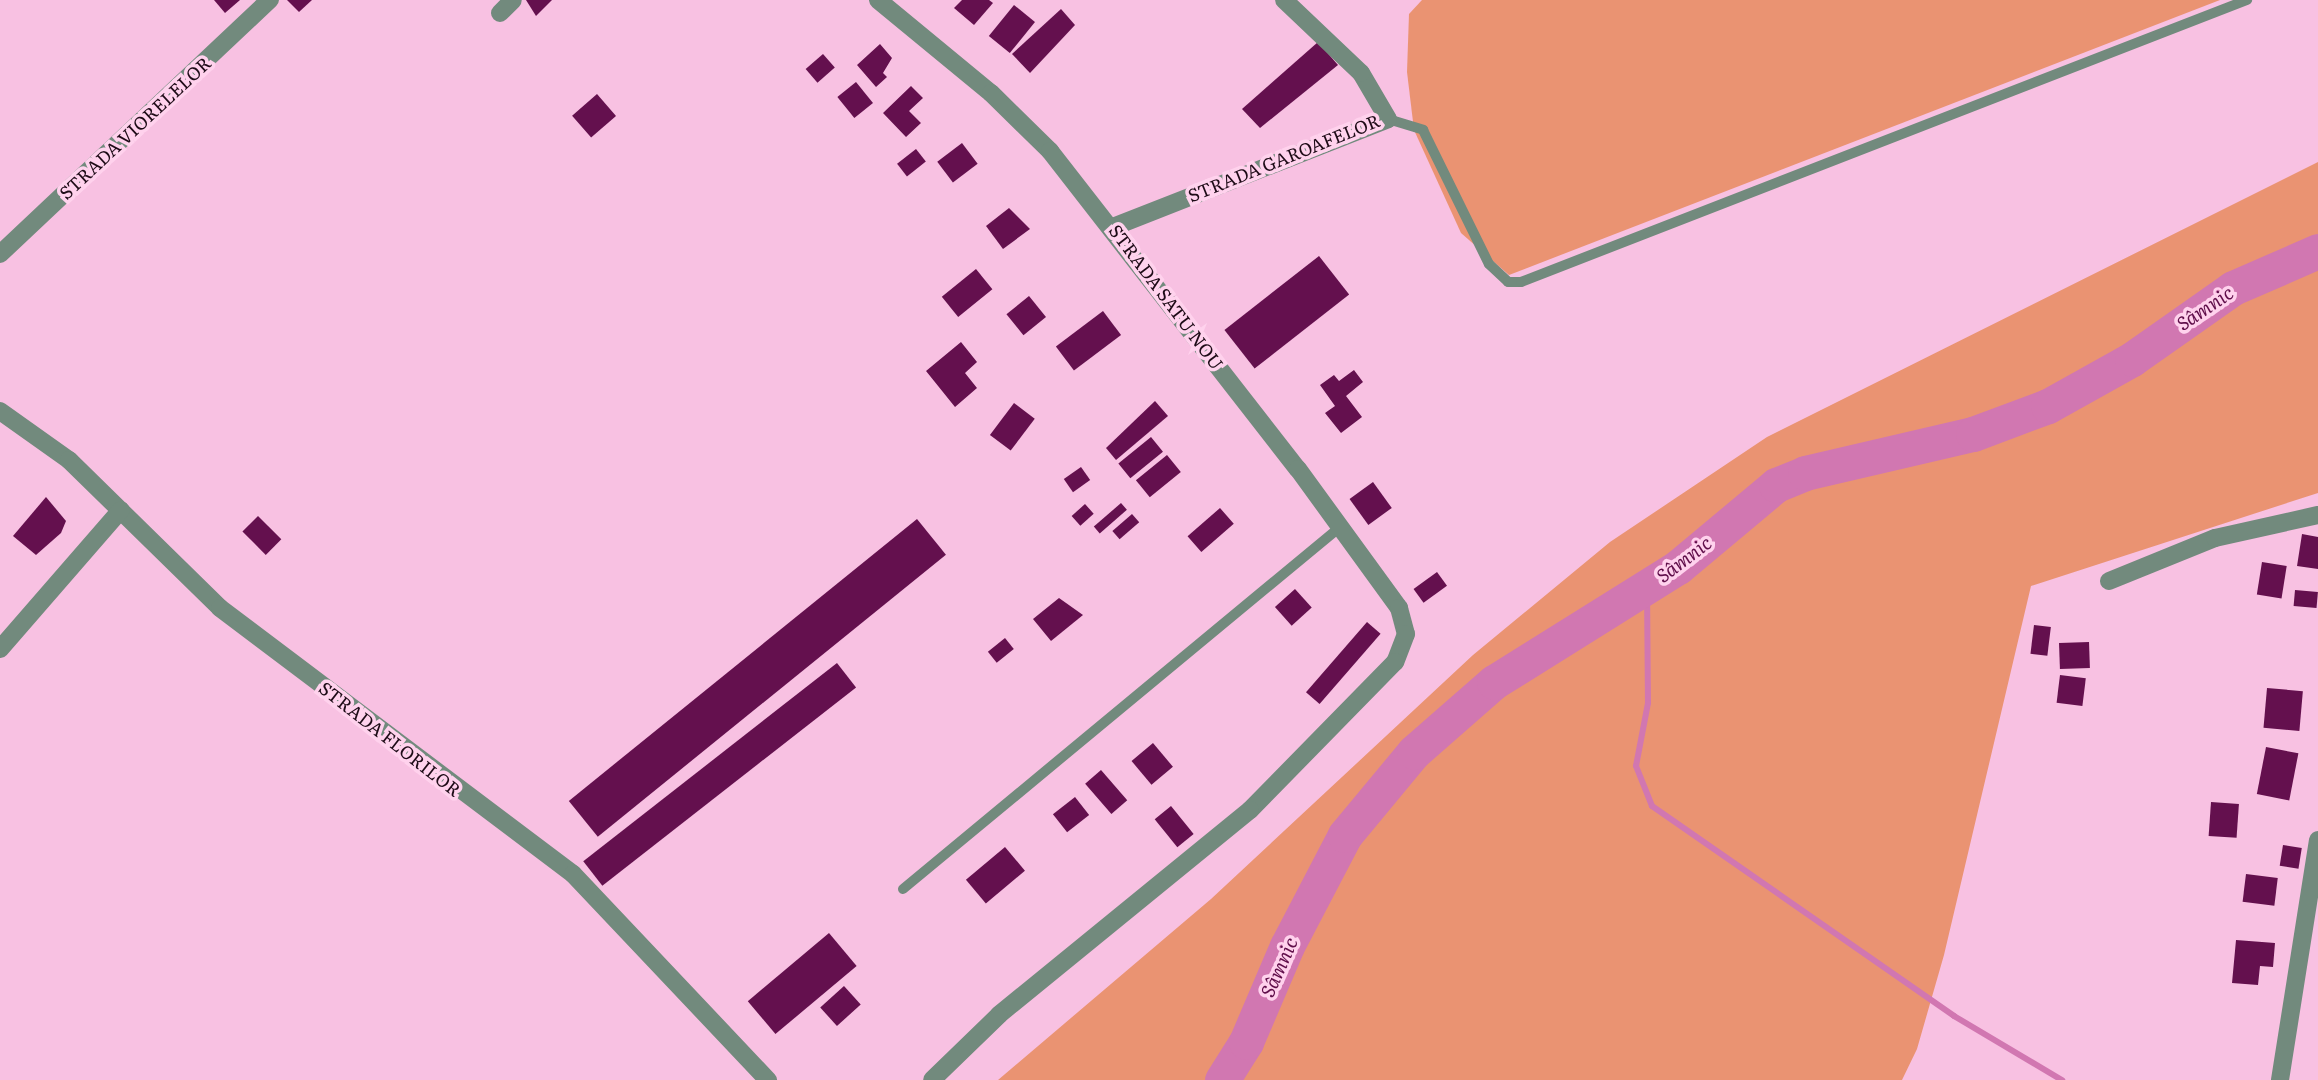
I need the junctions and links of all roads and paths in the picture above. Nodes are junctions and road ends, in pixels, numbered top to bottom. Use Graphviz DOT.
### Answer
graph roads {
  1 [pos="270,0"];
  2 [pos="513,0"];
  3 [pos="878,0"];
  4 [pos="1284,0"];
  5 [pos="2247,0"];
  6 [pos="500,13"];
  7 [pos="1388,119"];
  8 [pos="1113,227"];
  9 [pos="0,254"];
  10 [pos="0,411"];
  11 [pos="121,510"];
  12 [pos="2318,515"];
  13 [pos="1340,527"];
  14 [pos="2109,581"];
  15 [pos="0,649"];
  16 [pos="2318,840"];
  17 [pos="903,889"];
  18 [pos="768,1080"];
  19 [pos="932,1080"];
  20 [pos="2280,1080"];
  1 -- 9 [label="street, STRADA VIORELELOR"];
  2 -- 6 [label="street"];
  3 -- 8 [label="street, STRADA SATU NOU"];
  4 -- 7 [label="street, STRADA GAROAFELOR"];
  5 -- 7 [label="lane"];
  7 -- 8 [label="street, STRADA GAROAFELOR"];
  8 -- 13 [label="street, STRADA SATU NOU"];
  10 -- 11 [label="street, STRADA FLORILOR"];
  11 -- 15 [label="street"];
  11 -- 18 [label="street, STRADA FLORILOR"];
  12 -- 14 [label="street"];
  13 -- 17 [label="lane"];
  13 -- 19 [label="street, STRADA SATU NOU"];
  16 -- 20 [label="street"];
}
